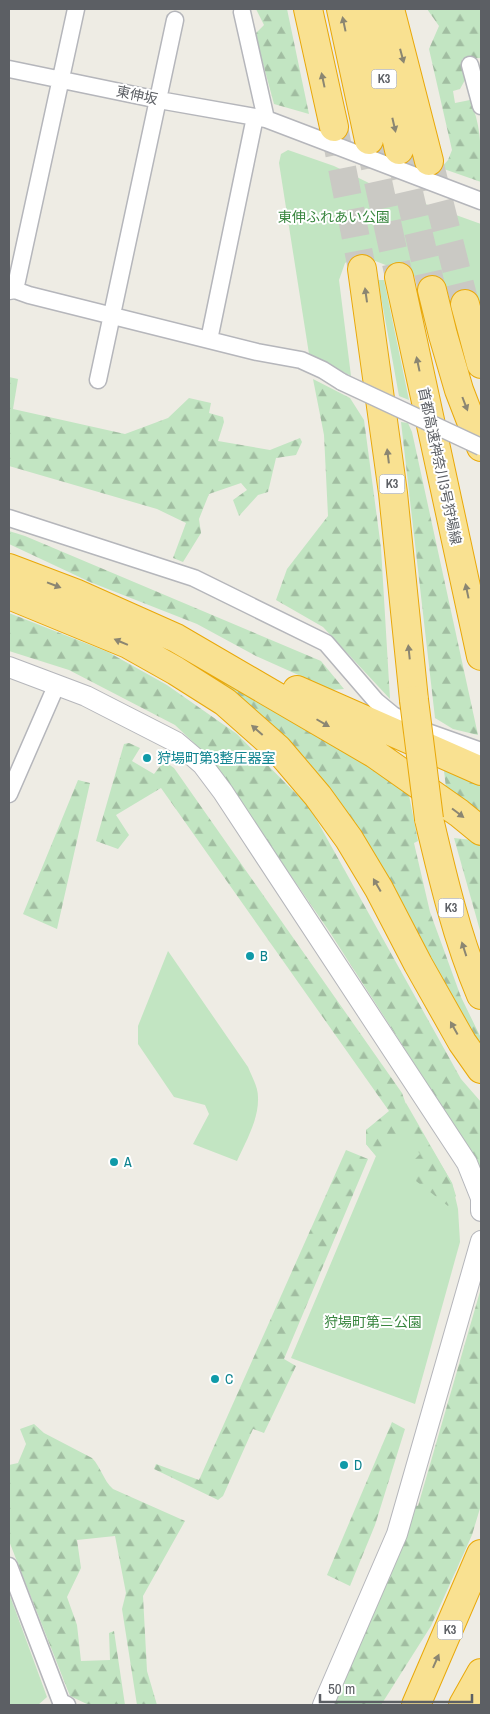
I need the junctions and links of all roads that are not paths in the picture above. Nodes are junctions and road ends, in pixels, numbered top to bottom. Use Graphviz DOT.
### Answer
graph roads {
  1 [pos="76,9"];
  2 [pos="308,9"];
  3 [pos="341,9"];
  4 [pos="368,9"];
  5 [pos="390,9"];
  6 [pos="242,12"];
  7 [pos="175,20"];
  8 [pos="470,65"];
  9 [pos="9,69"];
  10 [pos="62,80"];
  11 [pos="159,100"];
  12 [pos="481,106"];
  13 [pos="260,118"];
  14 [pos="334,127"];
  15 [pos="370,140"];
  16 [pos="400,150"];
  17 [pos="429,161"];
  18 [pos="481,201"];
  19 [pos="362,269"];
  20 [pos="400,277"];
  21 [pos="12,290"];
  22 [pos="432,290"];
  23 [pos="465,304"];
  24 [pos="113,316"];
  25 [pos="209,340"];
  26 [pos="481,364"];
  27 [pos="98,380"];
  28 [pos="481,447"];
  29 [pos="9,518"];
  30 [pos="9,568"];
  31 [pos="9,595"];
  32 [pos="176,638"];
  33 [pos="481,656"];
  34 [pos="9,667"];
  35 [pos="57,684"];
  36 [pos="481,751"];
  37 [pos="481,771"];
  38 [pos="9,794"];
  39 [pos="481,832"];
  40 [pos="481,994"];
  41 [pos="481,1068"];
  42 [pos="481,1211"];
  43 [pos="481,1241"];
  44 [pos="481,1554"];
  45 [pos="9,1566"];
  46 [pos="481,1673"];
  47 [pos="62,1704"];
  48 [pos="323,1705"];
  49 [pos="416,1705"];
  50 [pos="463,1705"];
  1 -- 10 [label="street"];
  14 -- 2 [label="highway, one-way"];
  15 -- 3 [label="highway, K3, one-way"];
  4 -- 16 [label="highway, K3, one-way"];
  5 -- 17 [label="highway, K3, one-way"];
  6 -- 13 [label="street"];
  7 -- 11 [label="street"];
  8 -- 12 [label="street"];
  9 -- 10 [label="street, 東伸坂"];
  10 -- 11 [label="street, 東伸坂"];
  10 -- 21 [label="street"];
  11 -- 13 [label="street, 東伸坂"];
  11 -- 24 [label="street"];
  13 -- 18 [label="street, 東伸坂"];
  13 -- 25 [label="street"];
  40 -- 19 [label="highway, K3, one-way, bridge"];
  33 -- 20 [label="highway, 首都高速神奈川3号狩場線, one-way"];
  21 -- 24 [label="street"];
  22 -- 28 [label="highway, one-way"];
  23 -- 26 [label="highway"];
  24 -- 25 [label="street"];
  24 -- 27 [label="street"];
  25 -- 28 [label="street, bridge"];
  29 -- 36 [label="street"];
  30 -- 32 [label="highway, one-way"];
  41 -- 31 [label="highway, one-way"];
  32 -- 37 [label="highway"];
  32 -- 39 [label="highway, one-way"];
  34 -- 35 [label="street"];
  35 -- 38 [label="street"];
  35 -- 42 [label="street"];
  43 -- 48 [label="street"];
  49 -- 44 [label="highway, K3, one-way"];
  45 -- 47 [label="street"];
  46 -- 50 [label="highway"];
}
